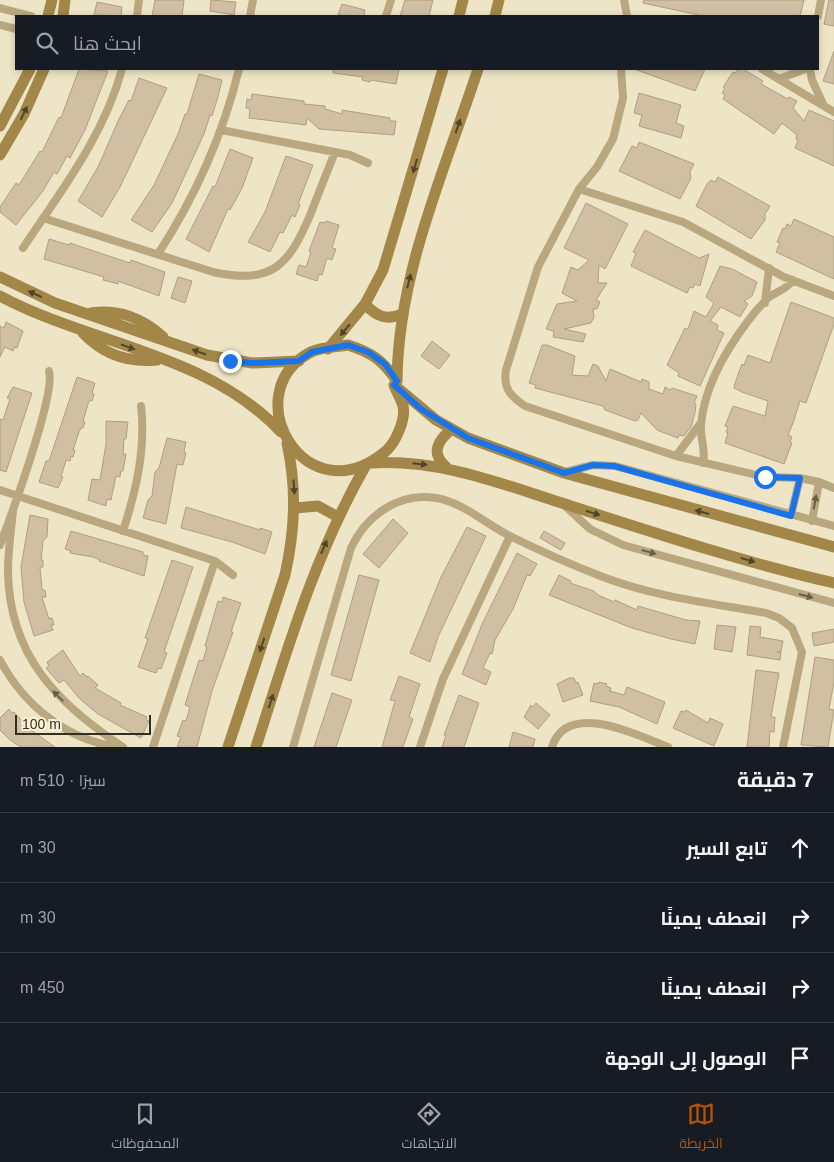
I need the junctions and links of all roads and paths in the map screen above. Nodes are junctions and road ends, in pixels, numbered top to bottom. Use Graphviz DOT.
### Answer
graph roads {
  1 [pos="52,0"];
  2 [pos="65,0"];
  3 [pos="139,0"];
  4 [pos="253,0"];
  5 [pos="391,0"];
  6 [pos="464,0"];
  7 [pos="499,0"];
  8 [pos="624,0"];
  9 [pos="821,0"];
  10 [pos="0,8"];
  11 [pos="28,15"];
  12 [pos="48,15"];
  13 [pos="62,15"];
  14 [pos="136,15"];
  15 [pos="250,15"];
  16 [pos="386,15"];
  17 [pos="459,15"];
  18 [pos="494,15"];
  19 [pos="627,15"];
  20 [pos="818,15"];
  21 [pos="0,25"];
  22 [pos="15,29"];
  23 [pos="29,70"];
  24 [pos="44,70"];
  25 [pos="122,70"];
  26 [pos="239,70"];
  27 [pos="443,70"];
  28 [pos="478,70"];
  29 [pos="622,70"];
  30 [pos="764,70"];
  31 [pos="802,70"];
  32 [pos="810,70"];
  33 [pos="779,79"];
  34 [pos="824,106"];
  35 [pos="834,112"];
  36 [pos="0,126"];
  37 [pos="221,130"];
  38 [pos="335,152"];
  39 [pos="0,154"];
  40 [pos="368,163"];
  41 [pos="579,189"];
  42 [pos="43,218"];
  43 [pos="23,248"];
  44 [pos="158,254"];
  45 [pos="769,268"];
  46 [pos="0,277"];
  47 [pos="793,280"];
  48 [pos="0,296"];
  49 [pos="834,296"];
  50 [pos="764,303"];
  51 [pos="365,304"];
  52 [pos="86,314"];
  53 [pos="402,314"];
  54 [pos="98,318"];
  55 [pos="80,330"];
  56 [pos="93,334"];
  57 [pos="150,335"];
  58 [pos="166,340"];
  59 [pos="328,349"];
  60 [pos="145,353"];
  61 [pos="161,359"];
  62 [pos="299,361"];
  63 [pos="49,371"];
  64 [pos="395,383"];
  65 [pos="141,406"];
  66 [pos="701,422"];
  67 [pos="452,429"];
  68 [pos="285,437"];
  69 [pos="676,456"];
  70 [pos="703,463"];
  71 [pos="369,464"];
  72 [pos="446,467"];
  73 [pos="564,473"];
  74 [pos="800,478"];
  75 [pos="819,482"];
  76 [pos="834,488"];
  77 [pos="0,490"];
  78 [pos="17,496"];
  79 [pos="563,504"];
  80 [pos="295,508"];
  81 [pos="13,511"];
  82 [pos="791,516"];
  83 [pos="338,517"];
  84 [pos="812,521"];
  85 [pos="834,526"];
  86 [pos="123,531"];
  87 [pos="510,536"];
  88 [pos="0,544"];
  89 [pos="834,547"];
  90 [pos="215,561"];
  91 [pos="234,575"];
  92 [pos="834,583"];
  93 [pos="834,603"];
  94 [pos="0,660"];
  95 [pos="118,747"];
  96 [pos="123,747"];
  97 [pos="153,747"];
  98 [pos="228,747"];
  99 [pos="256,747"];
  100 [pos="293,747"];
  101 [pos="420,747"];
  102 [pos="552,747"];
  103 [pos="668,747"];
  104 [pos="783,747"];
  1 -- 12 [label="street"];
  2 -- 13 [label="street"];
  3 -- 14 [label="street"];
  4 -- 15 [label="street"];
  5 -- 16 [label="street"];
  6 -- 17 [label="street"];
  7 -- 18 [label="street"];
  8 -- 19 [label="street"];
  9 -- 20 [label="street"];
  10 -- 11 [label="street"];
  21 -- 22 [label="street"];
  23 -- 36 [label="street"];
  39 -- 24 [label="street, one-way"];
  25 -- 42 [label="street"];
  26 -- 37 [label="street"];
  27 -- 51 [label="street, one-way"];
  53 -- 28 [label="street, one-way"];
  29 -- 41 [label="street"];
  30 -- 33 [label="street"];
  31 -- 33 [label="street"];
  32 -- 34 [label="street"];
  33 -- 34 [label="street"];
  34 -- 35 [label="street"];
  37 -- 38 [label="street"];
  37 -- 44 [label="street"];
  38 -- 40 [label="street"];
  38 -- 44 [label="street"];
  41 -- 45 [label="street"];
  41 -- 69 [label="street"];
  42 -- 43 [label="street"];
  42 -- 44 [label="street"];
  45 -- 47 [label="street"];
  45 -- 50 [label="street"];
  52 -- 46 [label="street, one-way"];
  47 -- 49 [label="street"];
  47 -- 50 [label="street"];
  48 -- 55 [label="street"];
  50 -- 66 [label="street"];
  51 -- 53 [label="street"];
  51 -- 59 [label="street, one-way"];
  52 -- 54 [label="street"];
  52 -- 58 [label="street"];
  53 -- 64 [label="street"];
  54 -- 56 [label="street"];
  54 -- 57 [label="street"];
  55 -- 56 [label="street"];
  55 -- 61 [label="street"];
  56 -- 60 [label="street, one-way"];
  57 -- 58 [label="street"];
  57 -- 60 [label="street"];
  62 -- 58 [label="street, one-way"];
  59 -- 62 [label="street"];
  59 -- 64 [label="street"];
  60 -- 61 [label="street"];
  61 -- 68 [label="street"];
  62 -- 68 [label="street"];
  63 -- 78 [label="street"];
  64 -- 67 [label="street"];
  64 -- 71 [label="street"];
  65 -- 86 [label="street"];
  66 -- 69 [label="street"];
  66 -- 70 [label="street"];
  67 -- 72 [label="street"];
  67 -- 73 [label="street"];
  68 -- 71 [label="street"];
  68 -- 80 [label="street, one-way"];
  69 -- 70 [label="street"];
  70 -- 74 [label="street"];
  71 -- 72 [label="street, one-way"];
  71 -- 83 [label="street"];
  72 -- 79 [label="street"];
  73 -- 82 [label="street"];
  89 -- 73 [label="street, one-way"];
  74 -- 75 [label="street"];
  74 -- 82 [label="street"];
  75 -- 76 [label="street"];
  84 -- 75 [label="street, one-way"];
  77 -- 78 [label="street"];
  78 -- 81 [label="street"];
  78 -- 86 [label="street"];
  79 -- 92 [label="street, one-way"];
  79 -- 93 [label="street, one-way"];
  80 -- 83 [label="street"];
  80 -- 98 [label="street, one-way"];
  81 -- 88 [label="street"];
  96 -- 81 [label="street, one-way"];
  82 -- 84 [label="street"];
  99 -- 83 [label="street, one-way"];
  84 -- 85 [label="street"];
  86 -- 90 [label="street"];
  87 -- 100 [label="street"];
  87 -- 101 [label="street"];
  87 -- 104 [label="street"];
  90 -- 91 [label="street"];
  90 -- 97 [label="street"];
  94 -- 95 [label="street"];
  102 -- 103 [label="street"];
}
